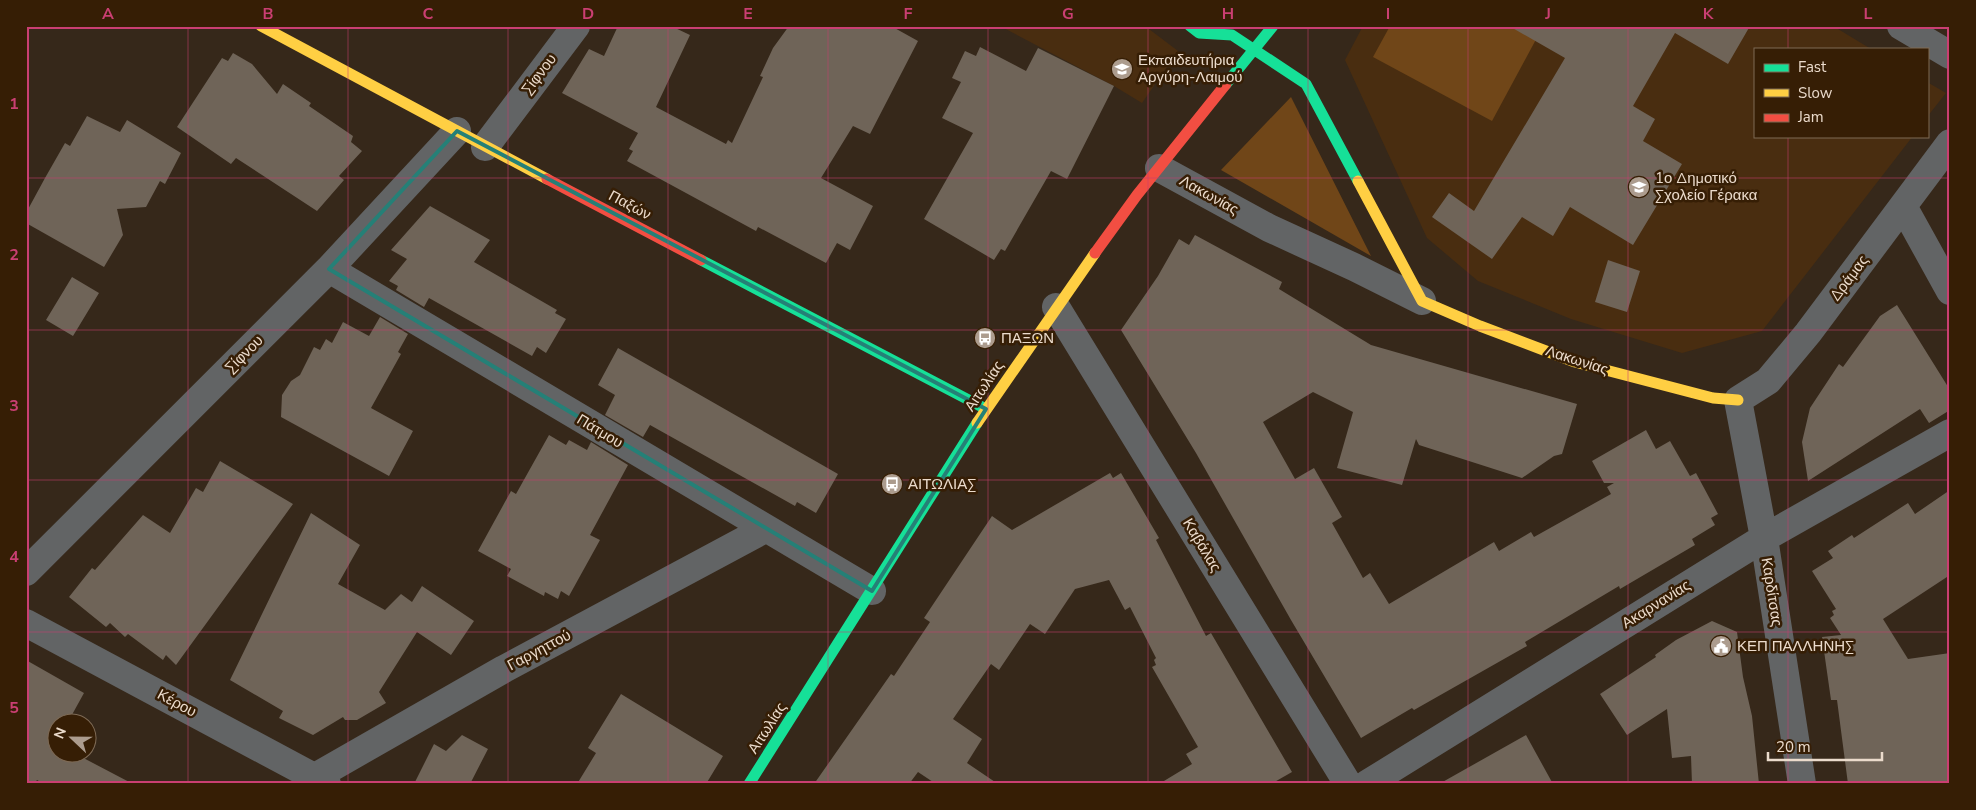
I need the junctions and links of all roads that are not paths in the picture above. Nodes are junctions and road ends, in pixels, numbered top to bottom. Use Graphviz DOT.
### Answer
graph roads {
  1 [pos="261,26"];
  2 [pos="576,26"];
  3 [pos="1190,26"];
  4 [pos="1273,26"];
  5 [pos="1901,26"];
  6 [pos="1231,31"];
  7 [pos="1254,51"];
  8 [pos="1950,55"];
  9 [pos="457,132"];
  10 [pos="1950,143"];
  11 [pos="485,146"];
  12 [pos="1158,168"];
  13 [pos="1903,206"];
  14 [pos="329,269"];
  15 [pos="1950,291"];
  16 [pos="1422,301"];
  17 [pos="1056,306"];
  18 [pos="1738,400"];
  19 [pos="986,408"];
  20 [pos="1950,433"];
  21 [pos="765,529"];
  22 [pos="1764,538"];
  23 [pos="26,572"];
  24 [pos="872,592"];
  25 [pos="26,623"];
  26 [pos="321,780"];
  27 [pos="749,784"];
  28 [pos="1348,784"];
  29 [pos="1368,784"];
  30 [pos="1802,784"];
  1 -- 9 [label="street, Παξών"];
  2 -- 11 [label="street, Σίφνου"];
  3 -- 6 [label="street"];
  4 -- 7 [label="street, Αιτωλίας"];
  5 -- 8 [label="street"];
  6 -- 7 [label="street"];
  7 -- 12 [label="street, Αιτωλίας"];
  7 -- 16 [label="street"];
  9 -- 11 [label="street, Παξών"];
  9 -- 14 [label="street, Σίφνου"];
  10 -- 13 [label="street, Δράμας"];
  11 -- 19 [label="street, Παξών"];
  12 -- 16 [label="street, Λακωνίας"];
  12 -- 17 [label="street, Αιτωλίας"];
  13 -- 15 [label="street"];
  13 -- 18 [label="street, Δράμας"];
  14 -- 21 [label="street, Πάτμου"];
  14 -- 23 [label="street, Σίφνου"];
  16 -- 18 [label="street, Λακωνίας"];
  17 -- 19 [label="street, Αιτωλίας"];
  17 -- 28 [label="street, Καβάλας"];
  18 -- 22 [label="street, Καρδίτσας"];
  19 -- 24 [label="street, Αιτωλίας"];
  20 -- 22 [label="street, Ακαρνανίας"];
  21 -- 24 [label="street, Πάτμου"];
  21 -- 26 [label="street, Γαργηττού"];
  22 -- 29 [label="street, Ακαρνανίας"];
  22 -- 30 [label="street, Καρδίτσας"];
  24 -- 27 [label="street, Αιτωλίας"];
  25 -- 26 [label="street, Κέρου"];
}
